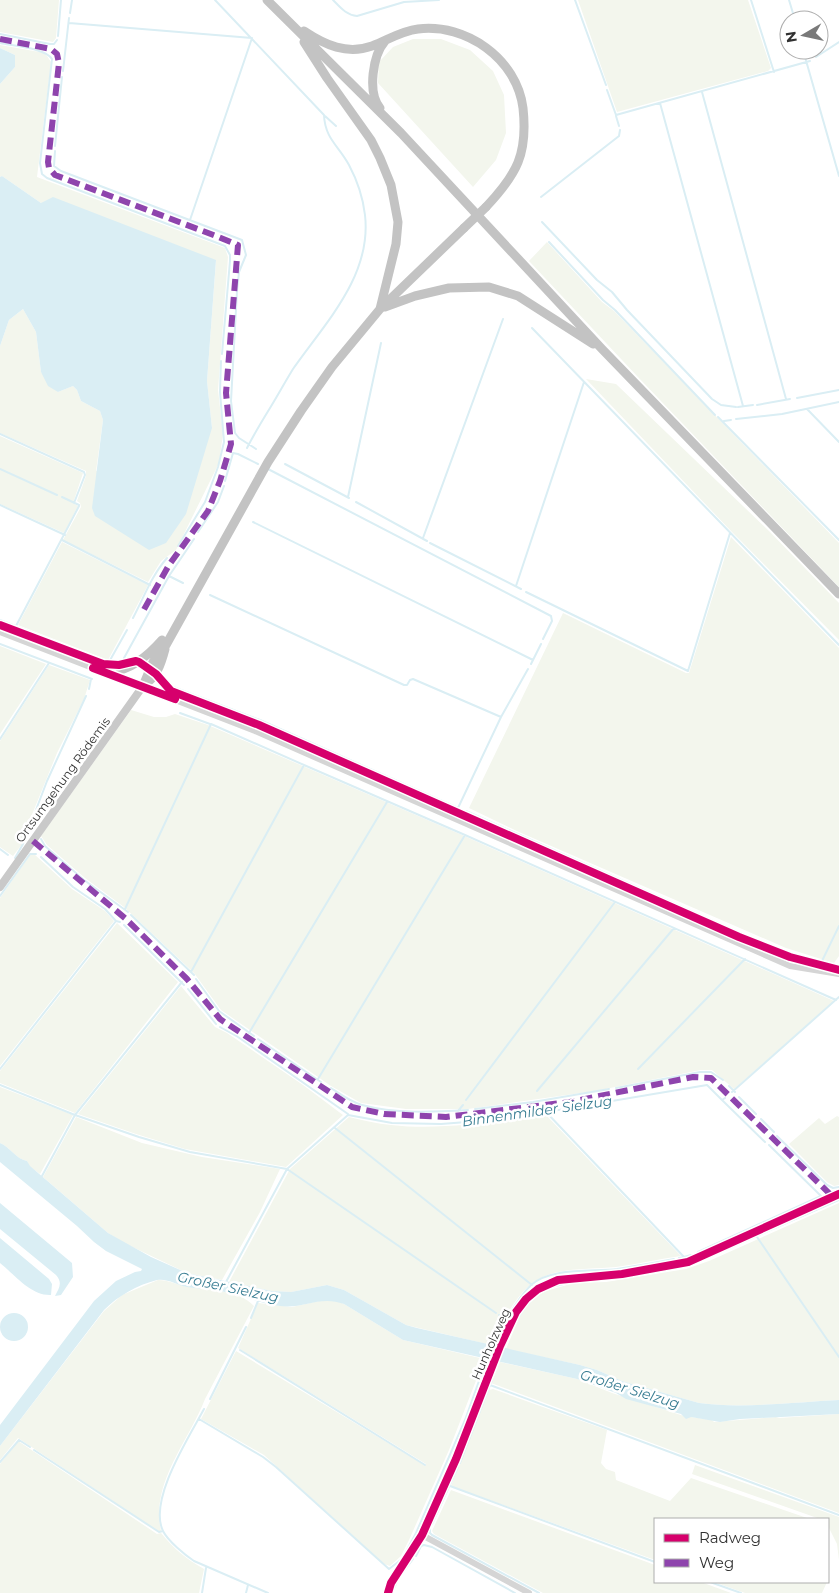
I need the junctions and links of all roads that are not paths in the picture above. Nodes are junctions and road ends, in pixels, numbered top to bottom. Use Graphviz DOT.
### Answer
graph roads {
  1 [pos="267,0"];
  2 [pos="295,27"];
  3 [pos="387,39"];
  4 [pos="401,133"];
  5 [pos="380,309"];
  6 [pos="602,349"];
  7 [pos="839,594"];
  8 [pos="179,620"];
  9 [pos="0,632"];
  10 [pos="108,673"];
  11 [pos="143,686"];
  12 [pos="0,887"];
  13 [pos="839,974"];
  14 [pos="839,1194"];
  15 [pos="422,1535"];
  16 [pos="388,1593"];
  17 [pos="529,1593"];
  1 -- 2 [label="highway"];
  2 -- 3 [label="highway"];
  2 -- 4 [label="highway"];
  2 -- 5 [label="highway"];
  3 -- 4 [label="highway"];
  3 -- 5 [label="highway, bridge"];
  4 -- 6 [label="highway"];
  5 -- 6 [label="highway"];
  5 -- 8 [label="highway"];
  6 -- 7 [label="highway"];
  8 -- 10 [label="highway"];
  8 -- 11 [label="highway"];
  9 -- 10 [label="street"];
  10 -- 11 [label="street"];
  11 -- 12 [label="main road, Ortsumgehung Rödemis"];
  11 -- 13 [label="street"];
  14 -- 15 [label="street, Hunholzweg"];
  15 -- 16 [label="street, Hunholzweg"];
  15 -- 17 [label="street"];
}
